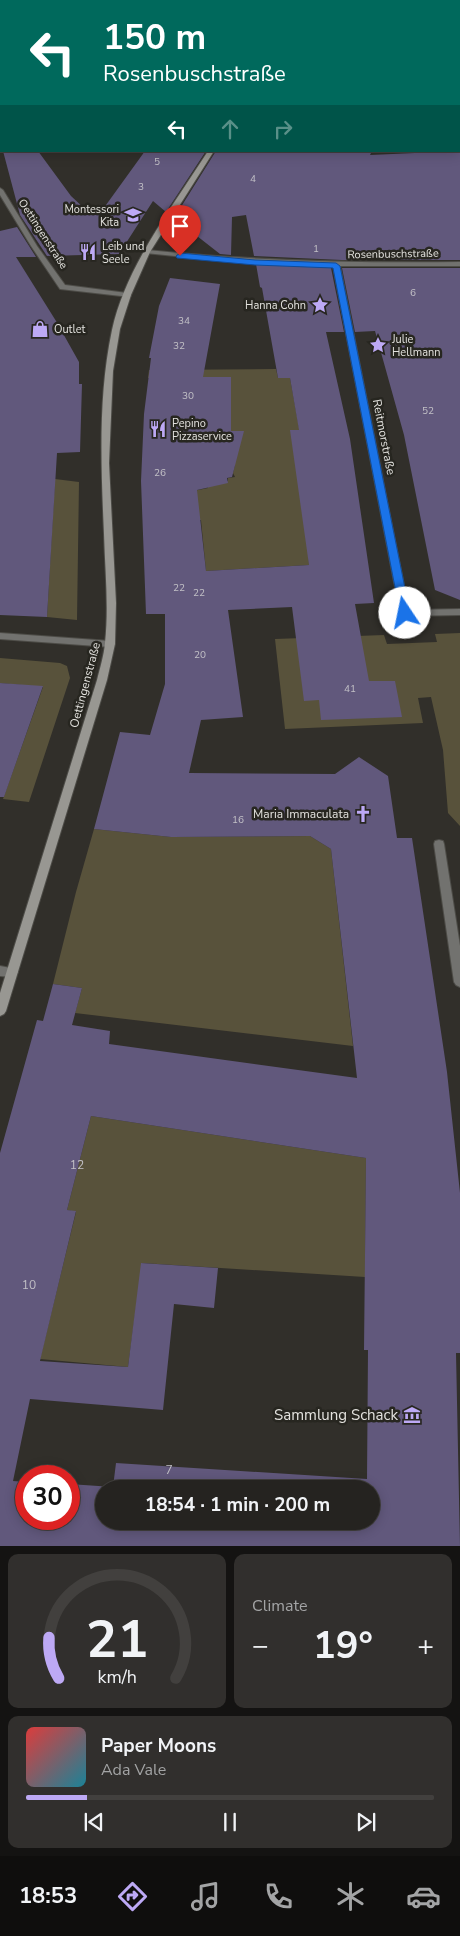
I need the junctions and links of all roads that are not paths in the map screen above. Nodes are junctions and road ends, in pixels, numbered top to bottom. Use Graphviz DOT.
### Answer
graph roads {
  1 [pos="210,152"];
  2 [pos="0,190"];
  3 [pos="147,252"];
  4 [pos="460,264"];
  5 [pos="336,266"];
  6 [pos="127,295"];
  7 [pos="460,612"];
  8 [pos="0,636"];
  9 [pos="110,644"];
  10 [pos="438,844"];
  11 [pos="0,971"];
  12 [pos="12,972"];
  13 [pos="460,982"];
  14 [pos="0,1011"];
  1 -- 3 [label="main road, Oettingenstraße"];
  2 -- 6 [label="street, Oettingenstraße"];
  3 -- 5 [label="street, Rosenbuschstraße"];
  3 -- 6 [label="main road, Oettingenstraße"];
  4 -- 5 [label="street, Rosenbuschstraße"];
  5 -- 7 [label="street, Reitmorstraße"];
  6 -- 9 [label="main road, Oettingenstraße"];
  8 -- 9 [label="street"];
  9 -- 12 [label="main road, Oettingenstraße"];
  10 -- 13 [label="street"];
  11 -- 12 [label="street"];
  12 -- 14 [label="main road, Oettingenstraße"];
}
